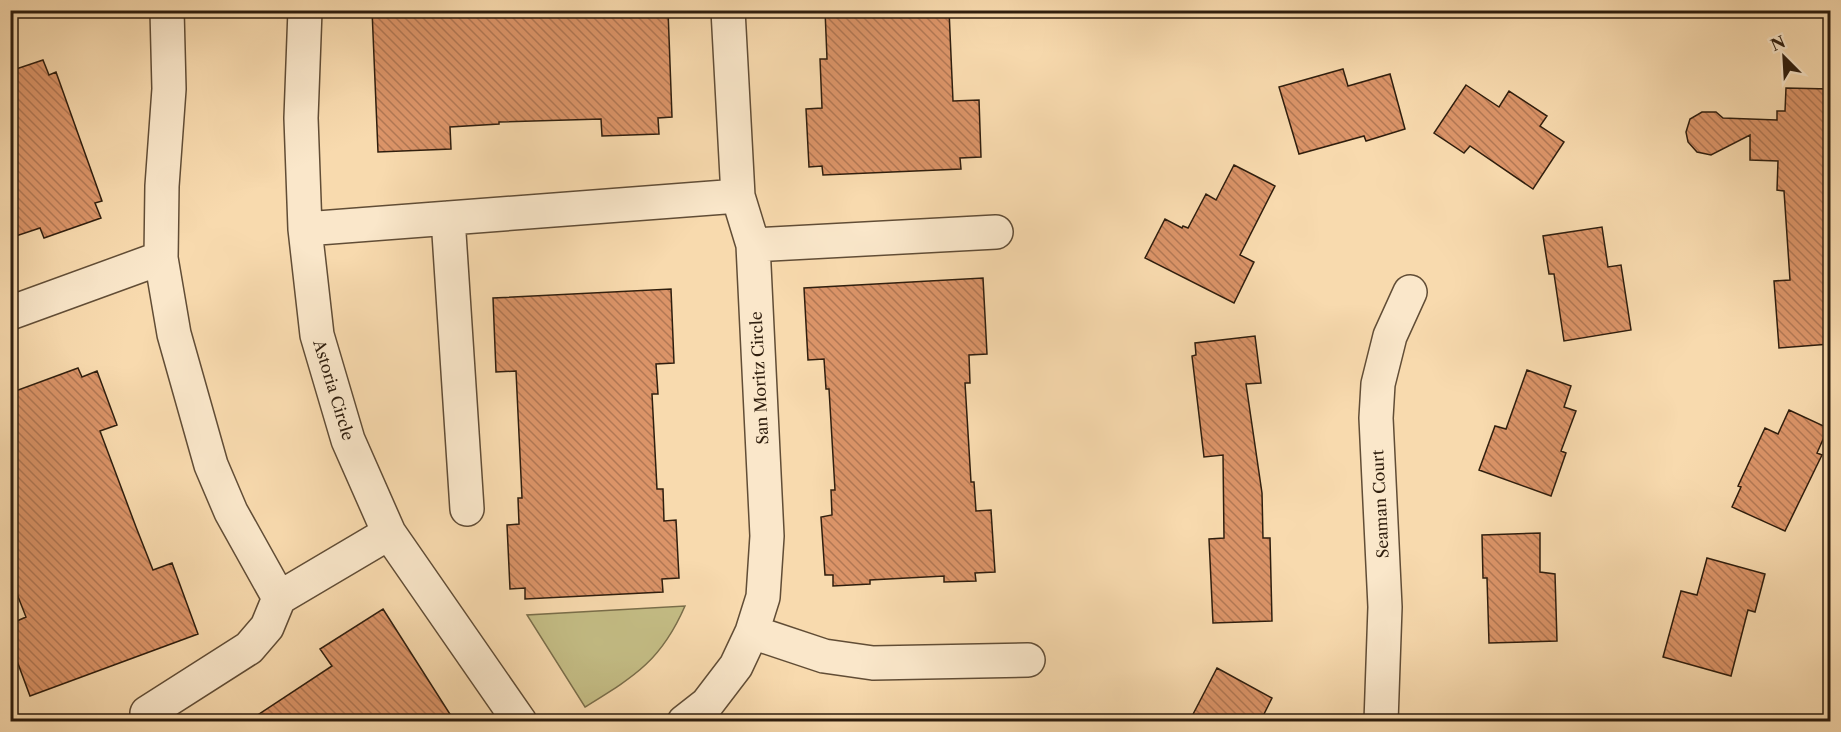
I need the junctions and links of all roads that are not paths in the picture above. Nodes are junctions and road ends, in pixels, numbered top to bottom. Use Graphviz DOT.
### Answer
graph roads {
  1 [pos="167,10"];
  2 [pos="305,10"];
  3 [pos="728,10"];
  4 [pos="738,196"];
  5 [pos="448,218"];
  6 [pos="305,229"];
  7 [pos="996,232"];
  8 [pos="753,245"];
  9 [pos="161,258"];
  10 [pos="1410,292"];
  11 [pos="10,313"];
  12 [pos="467,509"];
  13 [pos="389,532"];
  14 [pos="279,598"];
  15 [pos="752,632"];
  16 [pos="1028,660"];
  17 [pos="147,713"];
  18 [pos="520,722"];
  19 [pos="684,722"];
  20 [pos="1382,722"];
  1 -- 9 [label="street"];
  2 -- 6 [label="street, Astoria Circle"];
  3 -- 4 [label="street, San Moritz Circle"];
  4 -- 5 [label="street"];
  4 -- 8 [label="street, San Moritz Circle"];
  5 -- 6 [label="street"];
  5 -- 12 [label="street"];
  6 -- 13 [label="street, Astoria Circle"];
  7 -- 8 [label="street"];
  8 -- 15 [label="street, San Moritz Circle"];
  9 -- 11 [label="street"];
  9 -- 14 [label="street"];
  10 -- 20 [label="street, Seaman Court"];
  13 -- 14 [label="street"];
  13 -- 18 [label="street, Astoria Circle"];
  14 -- 17 [label="street"];
  15 -- 16 [label="street"];
  15 -- 19 [label="street, San Moritz Circle"];
}
